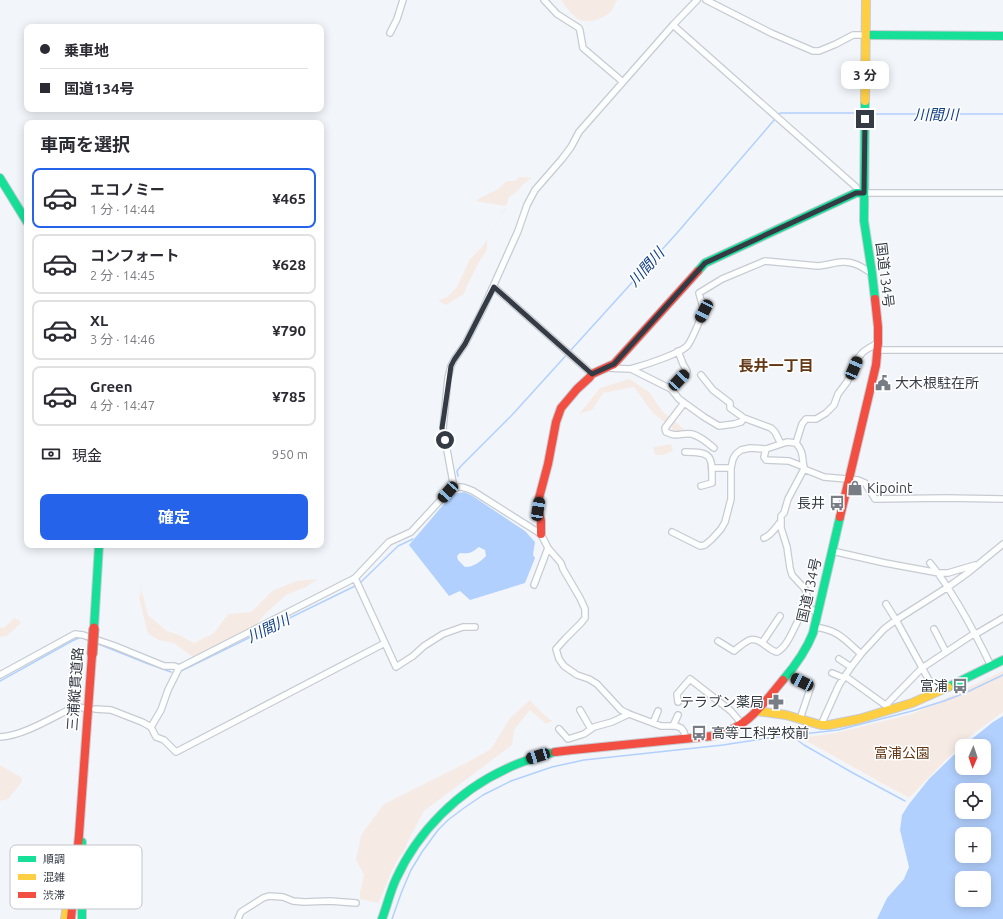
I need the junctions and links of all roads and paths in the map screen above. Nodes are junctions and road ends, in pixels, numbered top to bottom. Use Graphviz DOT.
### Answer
graph roads {
  1 [pos="403,0"];
  2 [pos="544,0"];
  3 [pos="697,0"];
  4 [pos="706,0"];
  5 [pos="866,0"];
  6 [pos="673,25"];
  7 [pos="390,33"];
  8 [pos="866,35"];
  9 [pos="1003,36"];
  10 [pos="622,82"];
  11 [pos="0,178"];
  12 [pos="861,193"];
  13 [pos="1003,193"];
  14 [pos="24,217"];
  15 [pos="872,273"];
  16 [pos="494,287"];
  17 [pos="878,346"];
  18 [pos="1003,350"];
  19 [pos="678,351"];
  20 [pos="608,368"];
  21 [pos="630,369"];
  22 [pos="592,374"];
  23 [pos="701,375"];
  24 [pos="671,389"];
  25 [pos="684,403"];
  26 [pos="744,418"];
  27 [pos="796,443"];
  28 [pos="781,444"];
  29 [pos="714,448"];
  30 [pos="766,449"];
  31 [pos="685,452"];
  32 [pos="712,468"];
  33 [pos="731,468"];
  34 [pos="804,468"];
  35 [pos="850,480"];
  36 [pos="701,486"];
  37 [pos="454,488"];
  38 [pos="1003,499"];
  39 [pos="781,521"];
  40 [pos="672,532"];
  41 [pos="541,534"];
  42 [pos="764,538"];
  43 [pos="1003,544"];
  44 [pos="99,548"];
  45 [pos="548,548"];
  46 [pos="832,551"];
  47 [pos="930,563"];
  48 [pos="977,565"];
  49 [pos="939,574"];
  50 [pos="355,578"];
  51 [pos="534,586"];
  52 [pos="948,587"];
  53 [pos="886,604"];
  54 [pos="809,607"];
  55 [pos="818,613"];
  56 [pos="780,616"];
  57 [pos="1003,618"];
  58 [pos="896,620"];
  59 [pos="475,627"];
  60 [pos="815,627"];
  61 [pos="934,629"];
  62 [pos="975,633"];
  63 [pos="718,641"];
  64 [pos="385,643"];
  65 [pos="762,643"];
  66 [pos="946,652"];
  67 [pos="861,654"];
  68 [pos="839,659"];
  69 [pos="1003,660"];
  70 [pos="991,666"];
  71 [pos="851,667"];
  72 [pos="179,668"];
  73 [pos="922,668"];
  74 [pos="832,673"];
  75 [pos="787,674"];
  76 [pos="0,675"];
  77 [pos="844,677"];
  78 [pos="936,693"];
  79 [pos="678,702"];
  80 [pos="888,707"];
  81 [pos="84,708"];
  82 [pos="94,709"];
  83 [pos="580,710"];
  84 [pos="658,711"];
  85 [pos="757,711"];
  86 [pos="629,714"];
  87 [pos="678,715"];
  88 [pos="800,719"];
  89 [pos="653,723"];
  90 [pos="742,724"];
  91 [pos="821,725"];
  92 [pos="673,726"];
  93 [pos="151,727"];
  94 [pos="559,729"];
  95 [pos="591,729"];
  96 [pos="0,737"];
  97 [pos="686,739"];
  98 [pos="80,811"];
  99 [pos="75,845"];
  100 [pos="78,845"];
  101 [pos="82,845"];
  102 [pos="356,903"];
  103 [pos="65,909"];
  104 [pos="74,913"];
  105 [pos="64,919"];
  106 [pos="71,919"];
  107 [pos="238,919"];
  108 [pos="382,919"];
  1 -- 7 [label="street"];
  2 -- 10 [label="street"];
  3 -- 6 [label="street"];
  4 -- 8 [label="street"];
  5 -- 8 [label="main road, 国道134号"];
  6 -- 10 [label="street"];
  6 -- 12 [label="street"];
  8 -- 9 [label="main road"];
  8 -- 12 [label="main road, 国道134号"];
  10 -- 16 [label="street"];
  11 -- 14 [label="main road"];
  12 -- 13 [label="street"];
  12 -- 15 [label="main road, 国道134号"];
  12 -- 20 [label="main road"];
  15 -- 17 [label="main road, 国道134号"];
  15 -- 19 [label="street"];
  16 -- 22 [label="street"];
  16 -- 37 [label="street"];
  17 -- 18 [label="street"];
  17 -- 27 [label="street"];
  17 -- 35 [label="main road, 国道134号"];
  19 -- 21 [label="street"];
  19 -- 24 [label="street"];
  20 -- 21 [label="street"];
  20 -- 22 [label="main road"];
  21 -- 24 [label="street"];
  22 -- 41 [label="main road"];
  23 -- 26 [label="street"];
  24 -- 25 [label="street"];
  25 -- 26 [label="street"];
  25 -- 29 [label="street"];
  26 -- 28 [label="street"];
  27 -- 28 [label="street"];
  27 -- 34 [label="street"];
  28 -- 30 [label="street"];
  30 -- 33 [label="street"];
  30 -- 34 [label="street"];
  31 -- 32 [label="street"];
  32 -- 33 [label="street"];
  32 -- 36 [label="street"];
  33 -- 40 [label="street"];
  34 -- 35 [label="street"];
  34 -- 39 [label="street"];
  35 -- 38 [label="street"];
  35 -- 46 [label="main road, 国道134号"];
  37 -- 41 [label="street"];
  37 -- 50 [label="street"];
  39 -- 42 [label="street"];
  39 -- 54 [label="street"];
  41 -- 45 [label="street"];
  43 -- 48 [label="street"];
  44 -- 98 [label="main road, 三浦縦貫道路, bridge"];
  45 -- 51 [label="street"];
  45 -- 86 [label="street"];
  46 -- 49 [label="street"];
  46 -- 55 [label="main road, 国道134号"];
  47 -- 49 [label="street"];
  48 -- 49 [label="street"];
  48 -- 52 [label="street"];
  49 -- 52 [label="street"];
  50 -- 64 [label="street"];
  50 -- 72 [label="street"];
  52 -- 58 [label="street"];
  52 -- 62 [label="street"];
  53 -- 58 [label="street"];
  54 -- 55 [label="street"];
  54 -- 65 [label="street"];
  55 -- 60 [label="main road, 国道134号"];
  56 -- 65 [label="street"];
  57 -- 62 [label="street"];
  58 -- 67 [label="street"];
  58 -- 73 [label="street"];
  59 -- 64 [label="street"];
  60 -- 67 [label="street"];
  60 -- 75 [label="main road, 国道134号"];
  61 -- 66 [label="street"];
  62 -- 66 [label="street"];
  62 -- 70 [label="street"];
  63 -- 65 [label="street"];
  64 -- 93 [label="street"];
  66 -- 73 [label="street"];
  67 -- 71 [label="street"];
  68 -- 71 [label="street"];
  69 -- 70 [label="main road"];
  70 -- 78 [label="main road"];
  71 -- 77 [label="street"];
  72 -- 76 [label="street"];
  72 -- 93 [label="street"];
  73 -- 78 [label="street"];
  73 -- 80 [label="street"];
  74 -- 77 [label="street"];
  75 -- 85 [label="main road, 国道134号"];
  75 -- 88 [label="street"];
  77 -- 80 [label="street"];
  77 -- 91 [label="street"];
  78 -- 80 [label="main road"];
  79 -- 90 [label="street"];
  80 -- 91 [label="main road"];
  81 -- 96 [label="street"];
  82 -- 93 [label="street"];
  83 -- 95 [label="street"];
  84 -- 89 [label="street"];
  85 -- 88 [label="main road"];
  85 -- 90 [label="main road, 国道134号"];
  86 -- 89 [label="street"];
  86 -- 95 [label="street"];
  87 -- 92 [label="street"];
  88 -- 91 [label="main road"];
  89 -- 92 [label="street"];
  90 -- 97 [label="main road, 国道134号"];
  92 -- 97 [label="street"];
  94 -- 95 [label="street"];
  97 -- 108 [label="main road, 国道134号"];
  98 -- 99 [label="main road"];
  98 -- 100 [label="main road, 三浦縦貫道路"];
  98 -- 101 [label="main road"];
  102 -- 107 [label="street"];
  103 -- 105 [label="main road"];
  104 -- 106 [label="main road"];
}
